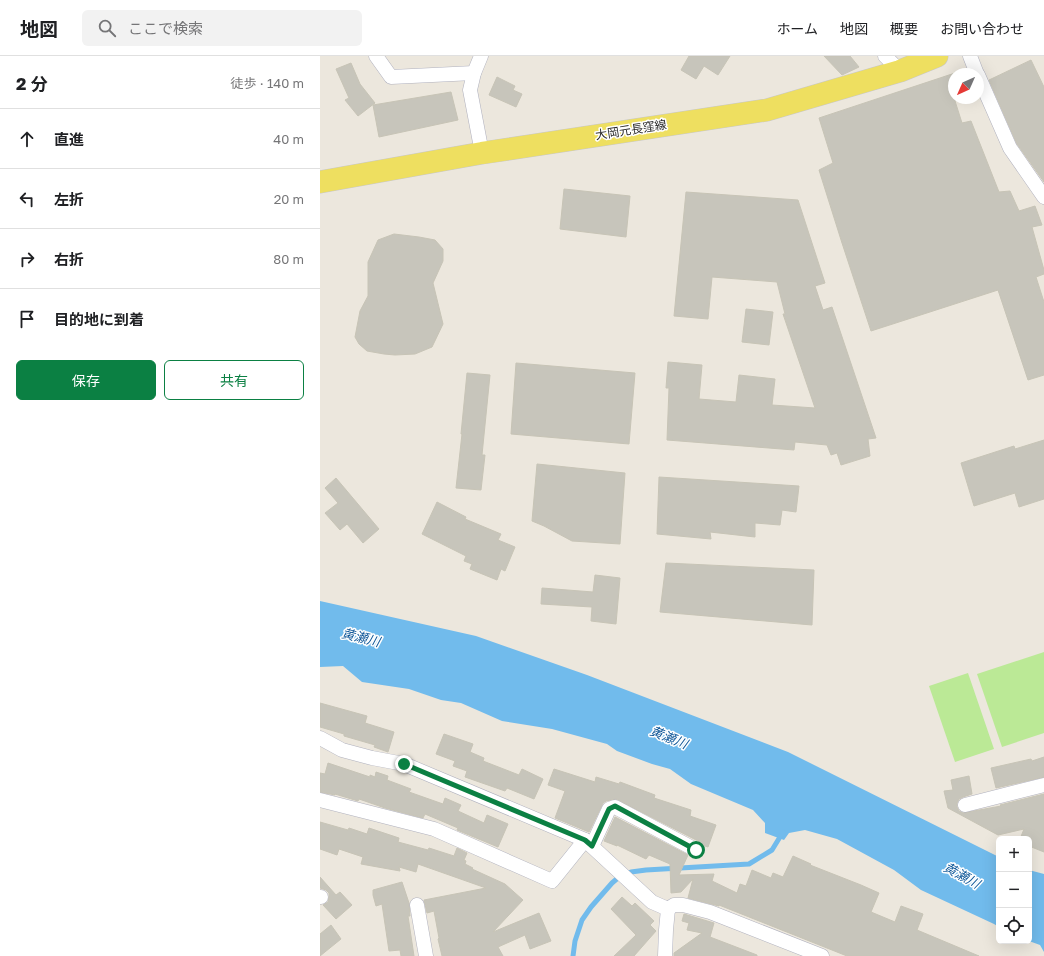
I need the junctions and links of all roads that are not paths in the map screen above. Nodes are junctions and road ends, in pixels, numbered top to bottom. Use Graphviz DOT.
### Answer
graph roads {
  1 [pos="376,56"];
  2 [pos="481,56"];
  3 [pos="937,56"];
  4 [pos="970,56"];
  5 [pos="893,63"];
  6 [pos="975,68"];
  7 [pos="474,73"];
  8 [pos="984,89"];
  9 [pos="482,153"];
  10 [pos="320,182"];
  11 [pos="1044,197"];
  12 [pos="320,738"];
  13 [pos="1044,785"];
  14 [pos="320,800"];
  15 [pos="965,805"];
  16 [pos="588,843"];
  17 [pos="696,850"];
  18 [pos="417,905"];
  19 [pos="668,909"];
  20 [pos="426,956"];
  21 [pos="665,956"];
  22 [pos="822,956"];
  1 -- 7 [label="street"];
  2 -- 7 [label="street"];
  3 -- 5 [label="main road, 大岡元長窪線"];
  4 -- 6 [label="street"];
  5 -- 9 [label="main road, 大岡元長窪線"];
  7 -- 9 [label="street"];
  8 -- 11 [label="street"];
  9 -- 10 [label="main road, 大岡元長窪線"];
  12 -- 16 [label="street"];
  13 -- 15 [label="street"];
  14 -- 16 [label="street"];
  16 -- 17 [label="street"];
  16 -- 19 [label="street"];
  18 -- 20 [label="street"];
  19 -- 21 [label="street"];
  19 -- 22 [label="street"];
}
